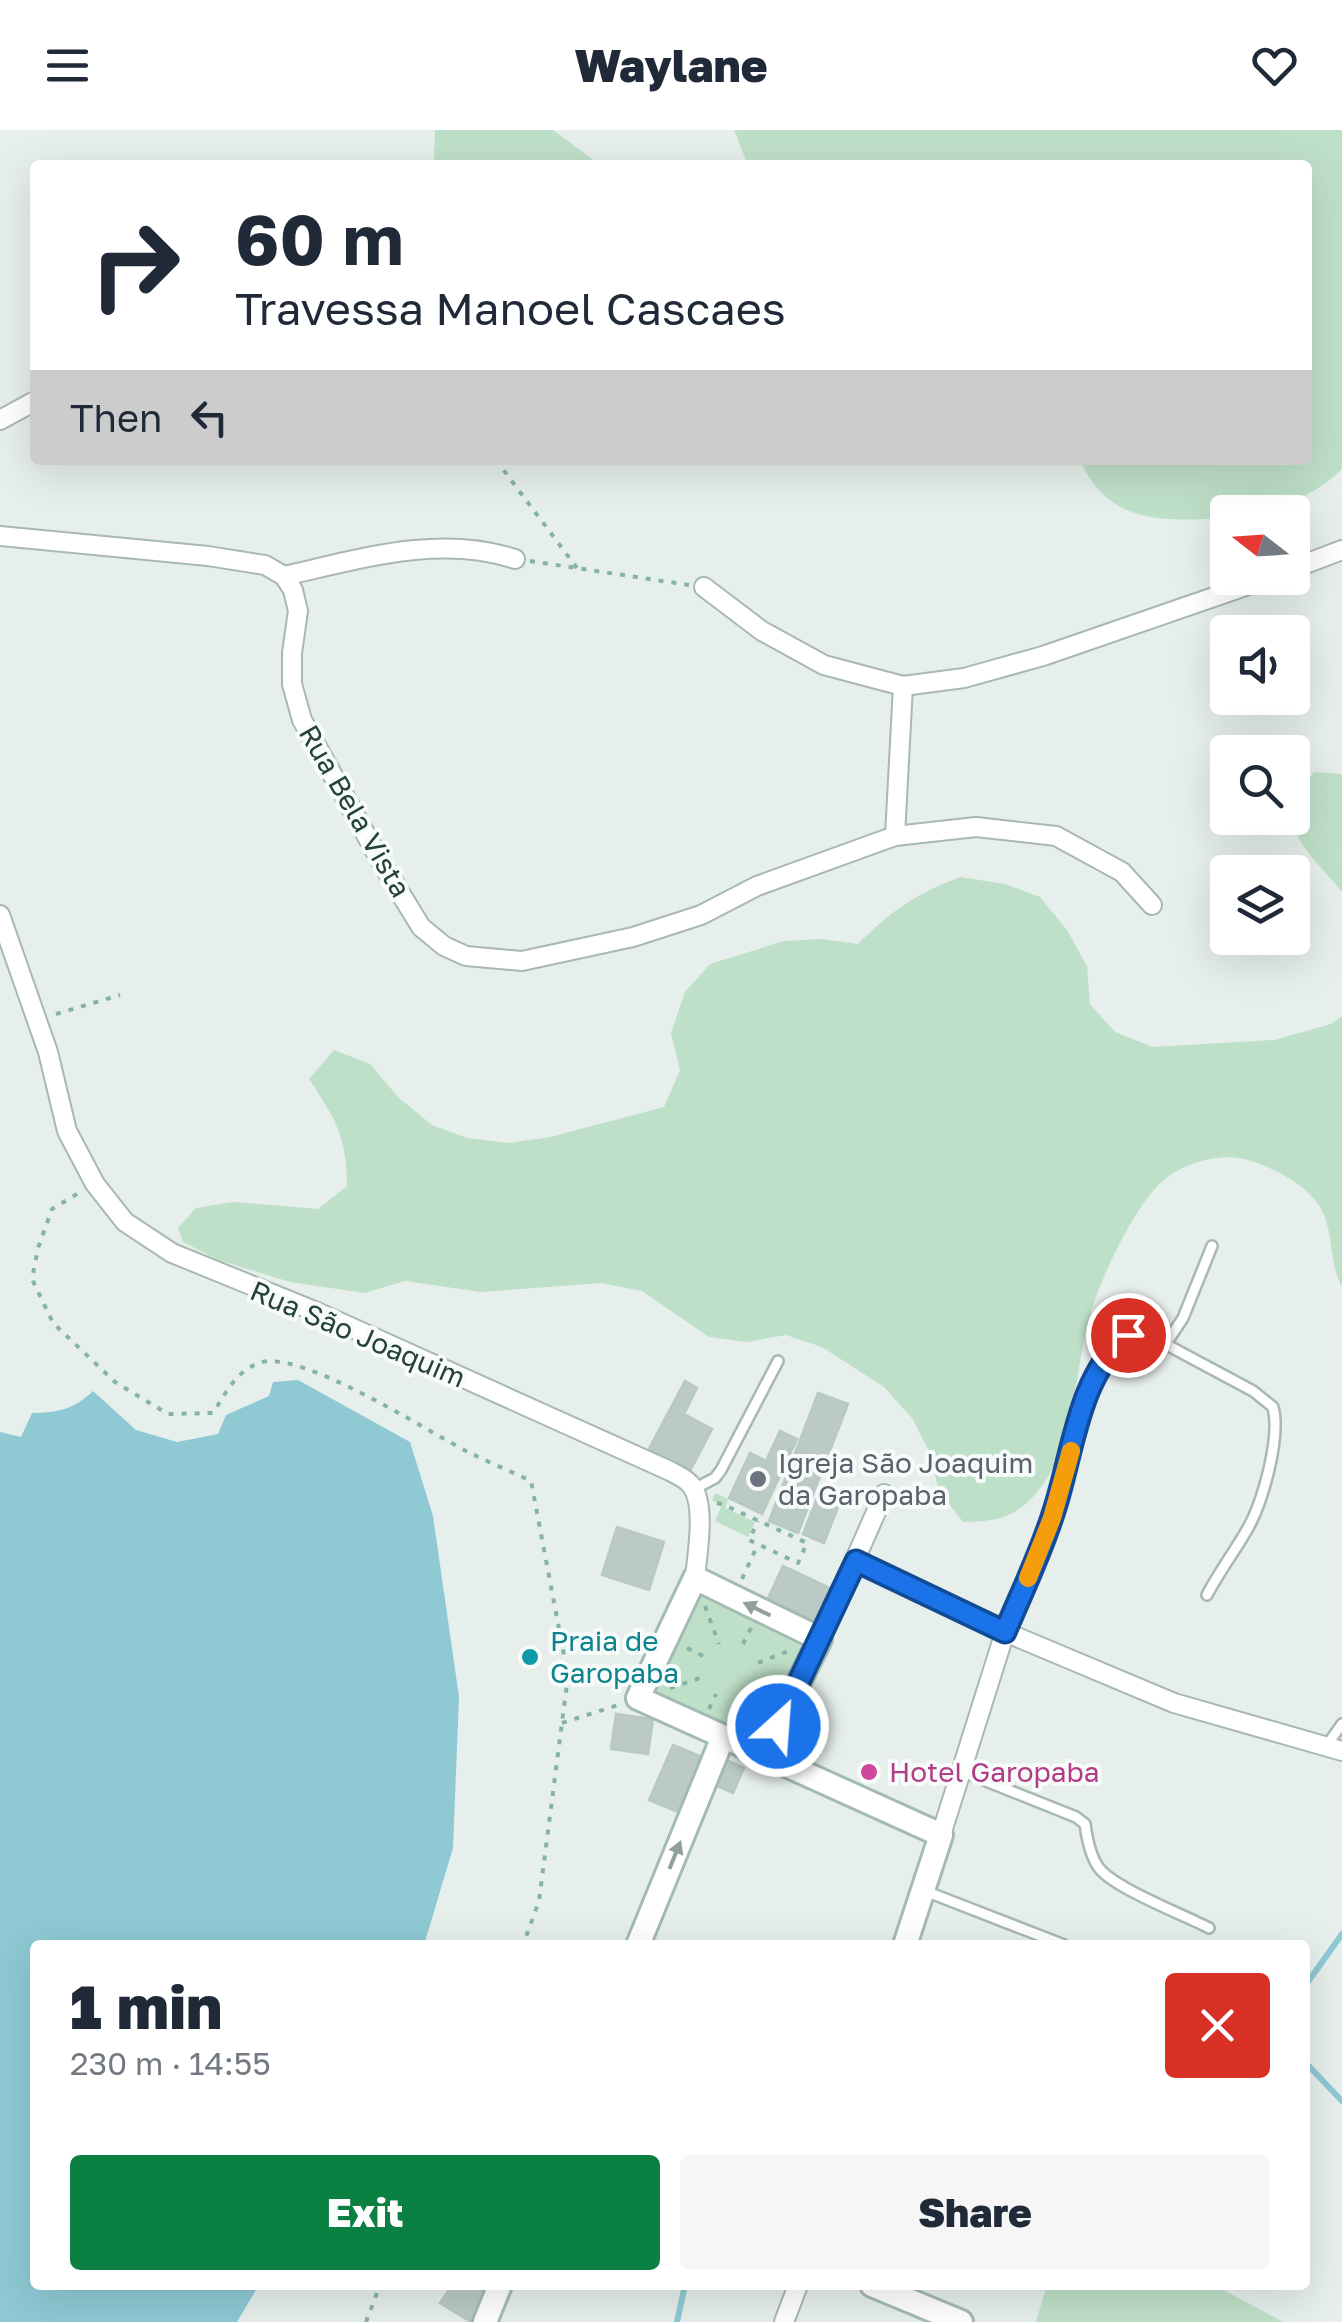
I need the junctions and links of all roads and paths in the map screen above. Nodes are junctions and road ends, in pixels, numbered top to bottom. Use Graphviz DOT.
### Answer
graph roads {
  1 [pos="30,404"];
  2 [pos="0,420"];
  3 [pos="500,465"];
  4 [pos="0,536"];
  5 [pos="1342,550"];
  6 [pos="516,559"];
  7 [pos="1310,563"];
  8 [pos="576,568"];
  9 [pos="284,576"];
  10 [pos="704,587"];
  11 [pos="1220,595"];
  12 [pos="903,686"];
  13 [pos="895,836"];
  14 [pos="1152,905"];
  15 [pos="0,916"];
  16 [pos="120,995"];
  17 [pos="37,1020"];
  18 [pos="95,1184"];
  19 [pos="1212,1246"];
  20 [pos="1165,1346"];
  21 [pos="778,1361"];
  22 [pos="694,1489"];
  23 [pos="884,1494"];
  24 [pos="724,1505"];
  25 [pos="758,1521"];
  26 [pos="758,1544"];
  27 [pos="856,1561"];
  28 [pos="694,1578"];
  29 [pos="1207,1595"];
  30 [pos="734,1597"];
  31 [pos="1005,1632"];
  32 [pos="820,1639"];
  33 [pos="720,1644"];
  34 [pos="638,1698"];
  35 [pos="562,1723"];
  36 [pos="1342,1724"];
  37 [pos="723,1737"];
  38 [pos="1334,1748"];
  39 [pos="763,1755"];
  40 [pos="961,1771"];
  41 [pos="940,1835"];
  42 [pos="922,1890"];
  43 [pos="1210,1928"];
  44 [pos="525,1940"];
  45 [pos="640,1940"];
  46 [pos="906,1940"];
  47 [pos="1051,1940"];
  48 [pos="378,2290"];
  49 [pos="498,2290"];
  50 [pos="796,2290"];
  51 [pos="884,2290"];
  52 [pos="366,2322"];
  53 [pos="485,2322"];
  54 [pos="784,2322"];
  55 [pos="960,2322"];
  1 -- 2 [label="street"];
  3 -- 8 [label="path"];
  4 -- 9 [label="street"];
  5 -- 7 [label="street"];
  6 -- 8 [label="path"];
  6 -- 9 [label="street"];
  8 -- 10 [label="path"];
  9 -- 13 [label="street, Rua Bela Vista"];
  10 -- 12 [label="street"];
  11 -- 12 [label="street"];
  12 -- 13 [label="street"];
  13 -- 14 [label="street, Rua Bela Vista"];
  15 -- 17 [label="street, Rua São Joaquim"];
  16 -- 17 [label="path"];
  17 -- 18 [label="street, Rua São Joaquim"];
  18 -- 22 [label="street, Rua São Joaquim"];
  18 -- 35 [label="path"];
  19 -- 20 [label="lane"];
  20 -- 29 [label="lane"];
  20 -- 31 [label="lane"];
  21 -- 22 [label="lane"];
  22 -- 28 [label="street"];
  23 -- 27 [label="street"];
  24 -- 25 [label="path"];
  25 -- 26 [label="path"];
  25 -- 26 [label="path"];
  26 -- 30 [label="path"];
  27 -- 31 [label="street"];
  27 -- 32 [label="street"];
  28 -- 30 [label="street"];
  28 -- 33 [label="path"];
  28 -- 34 [label="street"];
  32 -- 30 [label="street, one-way"];
  31 -- 38 [label="street"];
  31 -- 40 [label="street"];
  32 -- 39 [label="street"];
  34 -- 35 [label="path"];
  34 -- 37 [label="street"];
  35 -- 44 [label="path"];
  36 -- 38 [label="lane"];
  37 -- 39 [label="street"];
  45 -- 37 [label="street, one-way"];
  39 -- 41 [label="street"];
  40 -- 41 [label="street"];
  40 -- 43 [label="lane"];
  41 -- 42 [label="street"];
  42 -- 46 [label="street"];
  42 -- 47 [label="lane"];
  48 -- 52 [label="path"];
  49 -- 53 [label="street"];
  50 -- 54 [label="street"];
  51 -- 55 [label="street"];
}
